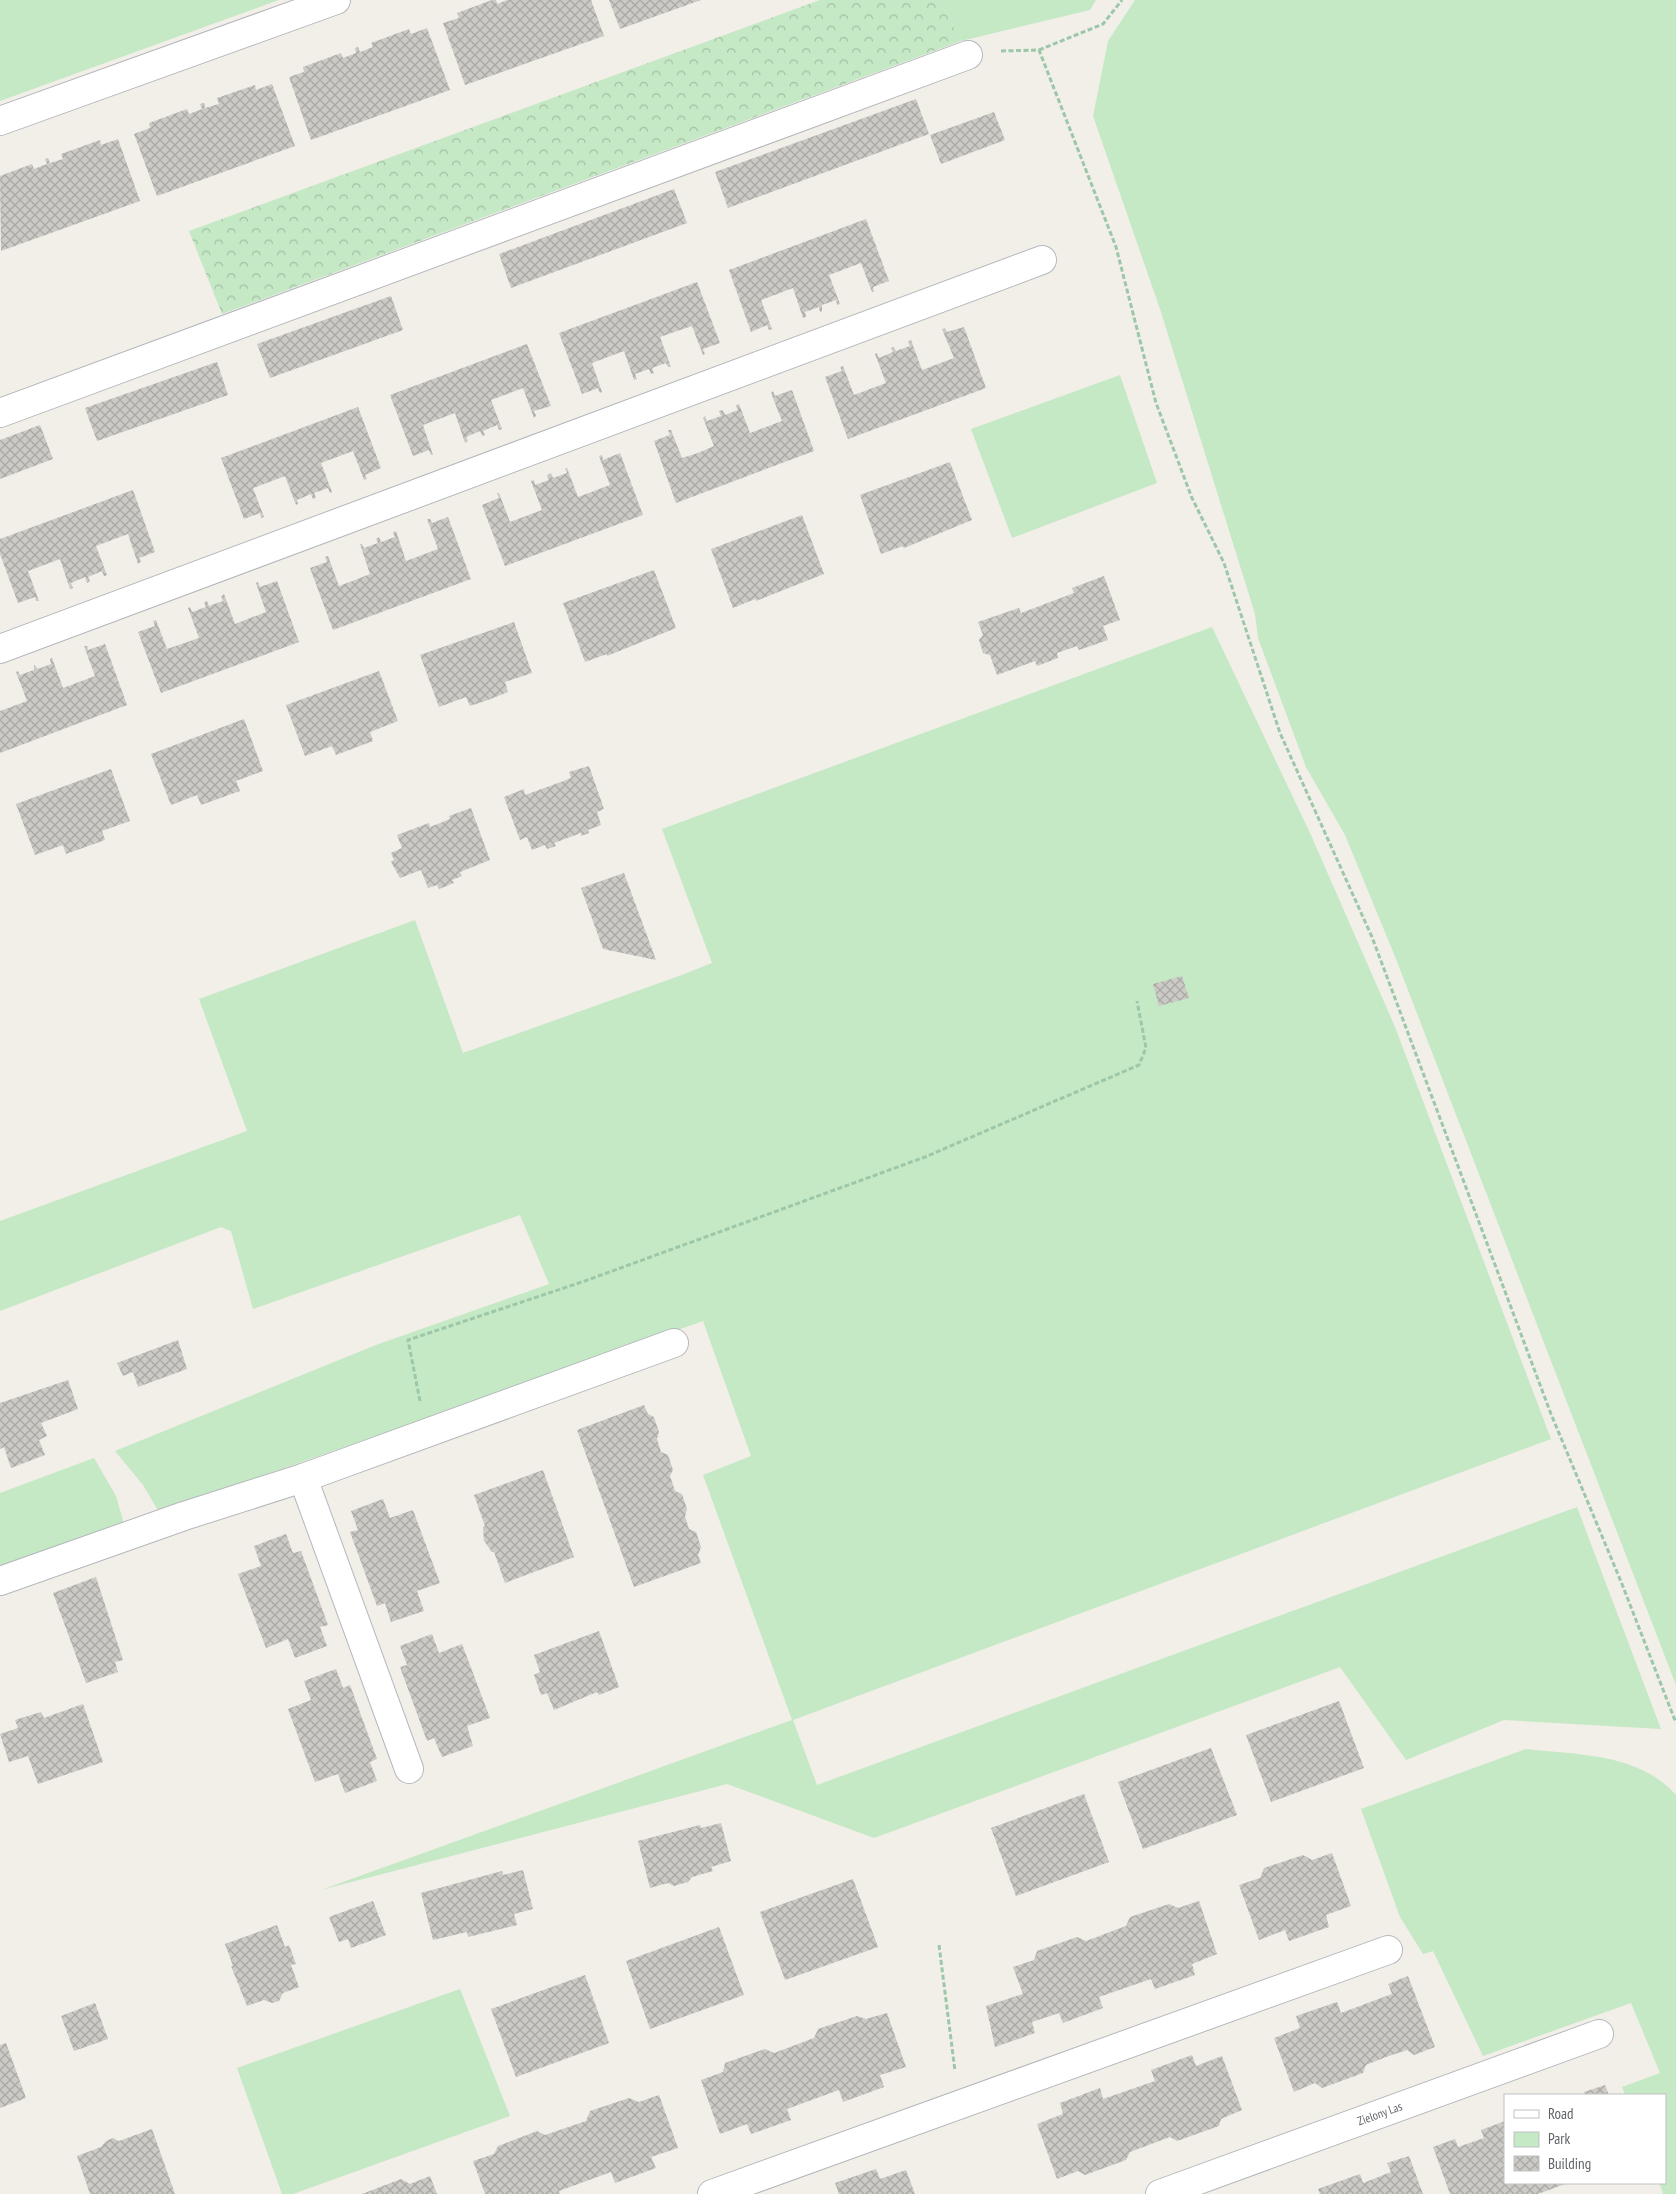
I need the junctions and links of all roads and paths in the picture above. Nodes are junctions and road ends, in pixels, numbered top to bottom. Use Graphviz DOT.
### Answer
graph roads {
  1 [pos="336,0"];
  2 [pos="1122,0"];
  3 [pos="1039,50"];
  4 [pos="968,55"];
  5 [pos="0,121"];
  6 [pos="1042,260"];
  7 [pos="0,412"];
  8 [pos="0,648"];
  9 [pos="1137,1001"];
  10 [pos="674,1343"];
  11 [pos="426,1434"];
  12 [pos="303,1478"];
  13 [pos="0,1581"];
  14 [pos="1676,1724"];
  15 [pos="409,1769"];
  16 [pos="939,1945"];
  17 [pos="1388,1950"];
  18 [pos="1599,2034"];
  19 [pos="959,2105"];
  20 [pos="712,2194"];
  21 [pos="1160,2194"];
  1 -- 5 [label="street"];
  2 -- 3 [label="path"];
  3 -- 4 [label="path"];
  3 -- 14 [label="path"];
  4 -- 7 [label="street"];
  6 -- 8 [label="street"];
  9 -- 11 [label="path"];
  10 -- 11 [label="street"];
  11 -- 12 [label="street"];
  12 -- 13 [label="street"];
  12 -- 15 [label="street"];
  16 -- 19 [label="path"];
  17 -- 19 [label="street"];
  18 -- 21 [label="street, Zielony Las"];
  19 -- 20 [label="street"];
}
